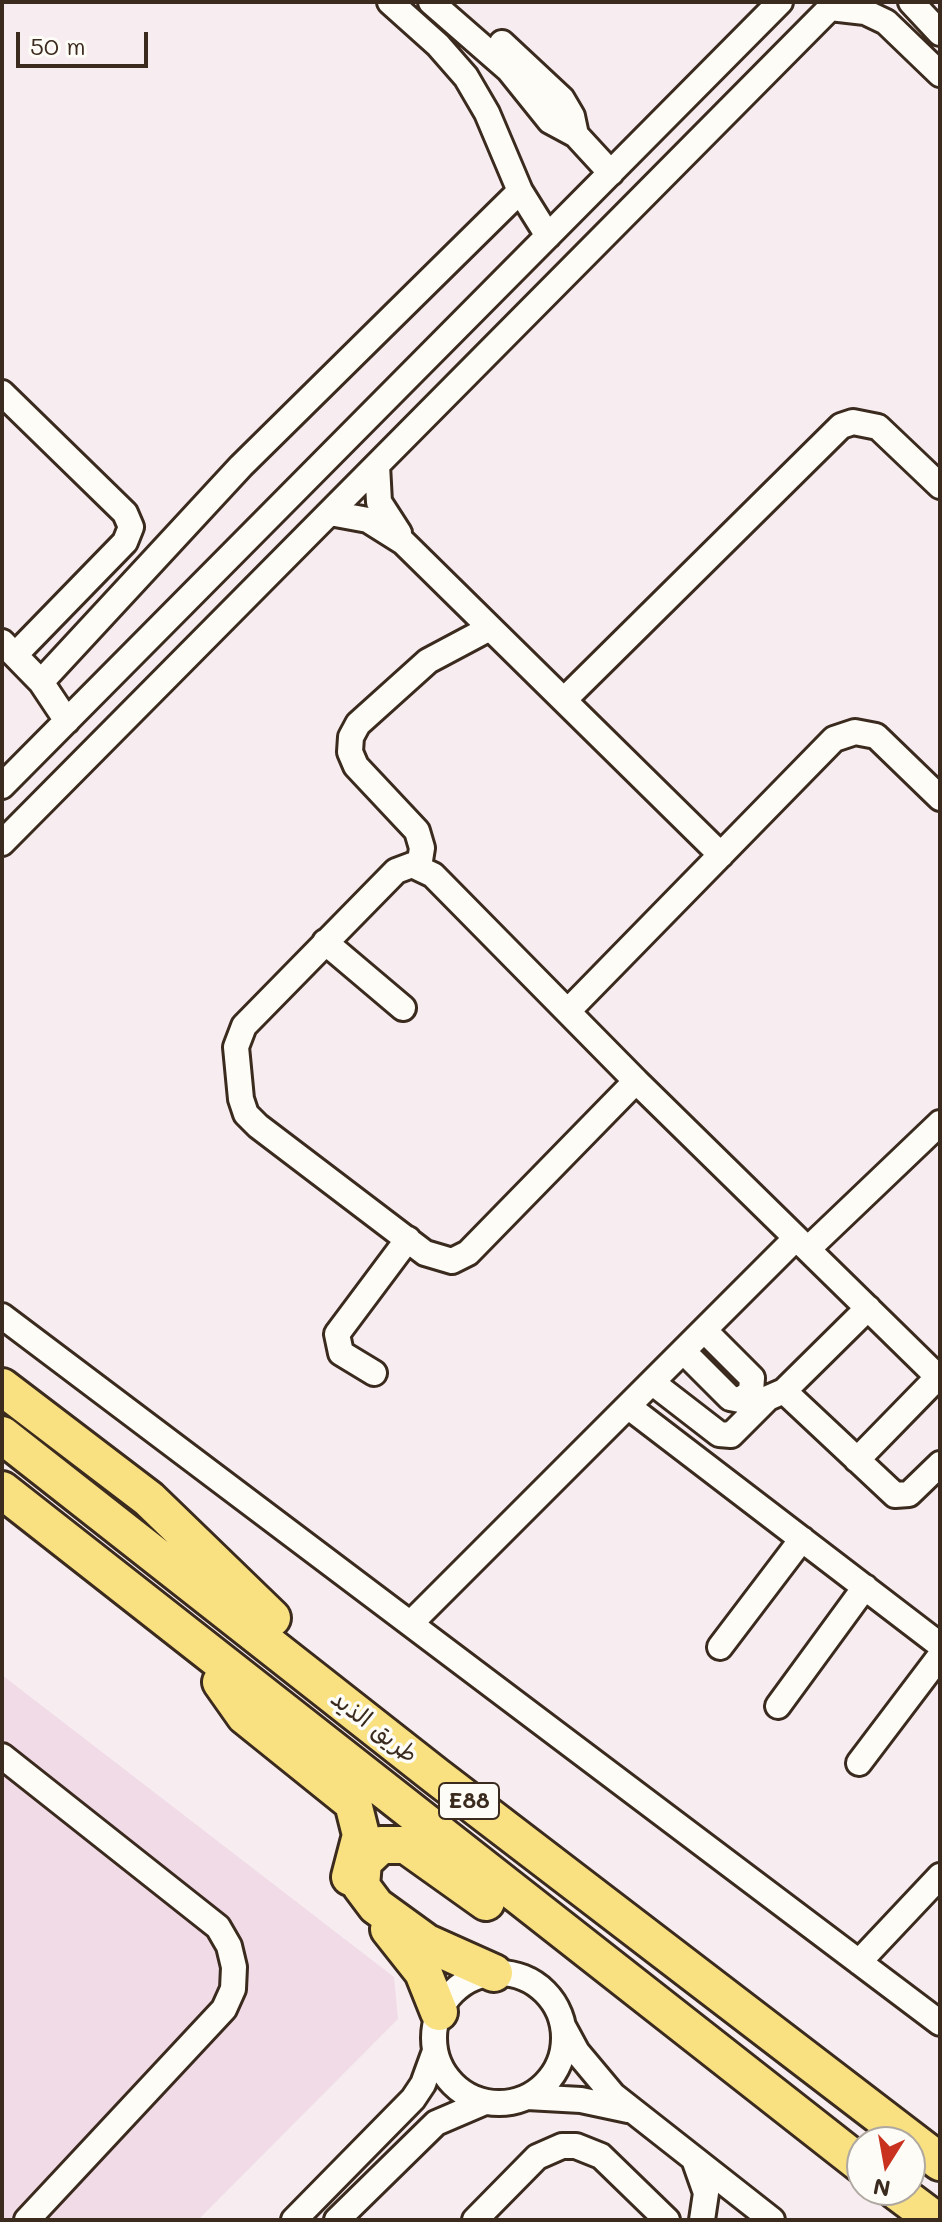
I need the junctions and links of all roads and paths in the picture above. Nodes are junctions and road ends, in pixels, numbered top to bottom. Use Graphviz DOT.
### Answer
graph roads {
  1 [pos="390,2"];
  2 [pos="431,2"];
  3 [pos="455,2"];
  4 [pos="780,2"];
  5 [pos="911,2"];
  6 [pos="833,5"];
  7 [pos="940,33"];
  8 [pos="940,74"];
  9 [pos="576,135"];
  10 [pos="611,173"];
  11 [pos="520,191"];
  12 [pos="548,236"];
  13 [pos="2,394"];
  14 [pos="377,465"];
  15 [pos="940,486"];
  16 [pos="330,513"];
  17 [pos="403,542"];
  18 [pos="490,628"];
  19 [pos="9,648"];
  20 [pos="41,682"];
  21 [pos="564,700"];
  22 [pos="67,721"];
  23 [pos="2,786"];
  24 [pos="940,798"];
  25 [pos="2,843"];
  26 [pos="721,855"];
  27 [pos="419,867"];
  28 [pos="325,942"];
  29 [pos="403,1008"];
  30 [pos="568,1011"];
  31 [pos="636,1081"];
  32 [pos="940,1123"];
  33 [pos="408,1239"];
  34 [pos="802,1244"];
  35 [pos="868,1308"];
  36 [pos="2,1316"];
  37 [pos="705,1331"];
  38 [pos="684,1352"];
  39 [pos="374,1373"];
  40 [pos="939,1378"];
  41 [pos="653,1383"];
  42 [pos="2,1387"];
  43 [pos="784,1391"];
  44 [pos="629,1407"];
  45 [pos="2,1435"];
  46 [pos="857,1460"];
  47 [pos="940,1464"];
  48 [pos="2,1490"];
  49 [pos="802,1539"];
  50 [pos="865,1587"];
  51 [pos="412,1622"];
  52 [pos="940,1645"];
  53 [pos="720,1647"];
  54 [pos="940,1656"];
  55 [pos="213,1659"];
  56 [pos="778,1706"];
  57 [pos="2,1756"];
  58 [pos="859,1763"];
  59 [pos="436,1776"];
  60 [pos="940,1876"];
  61 [pos="859,1962"];
  62 [pos="602,1963"];
  63 [pos="494,1973"];
  64 [pos="439,2012"];
  65 [pos="940,2023"];
  66 [pos="564,2028"];
  67 [pos="435,2051"];
  68 [pos="527,2097"];
  69 [pos="485,2102"];
  70 [pos="635,2112"];
  71 [pos="882,2115"];
  72 [pos="846,2154"];
  73 [pos="940,2155"];
  74 [pos="694,2159"];
  75 [pos="940,2162"];
  76 [pos="901,2206"];
  77 [pos="916,2206"];
  78 [pos="39,2216"];
  79 [pos="294,2220"];
  80 [pos="337,2220"];
  81 [pos="475,2220"];
  82 [pos="667,2220"];
  83 [pos="702,2220"];
  84 [pos="772,2220"];
  85 [pos="915,2220"];
  86 [pos="935,2220"];
  1 -- 11 [label="street"];
  2 -- 9 [label="street"];
  3 -- 9 [label="street"];
  4 -- 10 [label="street"];
  5 -- 7 [label="street"];
  6 -- 8 [label="street"];
  6 -- 14 [label="street"];
  9 -- 10 [label="street"];
  10 -- 12 [label="street"];
  11 -- 12 [label="street"];
  11 -- 20 [label="street"];
  12 -- 22 [label="street"];
  13 -- 19 [label="street"];
  14 -- 16 [label="street"];
  14 -- 17 [label="street"];
  15 -- 21 [label="street"];
  16 -- 17 [label="street"];
  16 -- 25 [label="street"];
  17 -- 18 [label="street"];
  18 -- 21 [label="street"];
  18 -- 27 [label="street"];
  19 -- 20 [label="street"];
  20 -- 22 [label="street"];
  21 -- 26 [label="street"];
  22 -- 23 [label="street"];
  24 -- 26 [label="street"];
  26 -- 30 [label="street"];
  27 -- 28 [label="street"];
  27 -- 30 [label="street"];
  28 -- 29 [label="street"];
  28 -- 33 [label="street"];
  30 -- 31 [label="street"];
  31 -- 33 [label="street"];
  31 -- 34 [label="street"];
  32 -- 34 [label="street"];
  33 -- 39 [label="street"];
  34 -- 35 [label="street"];
  34 -- 37 [label="street"];
  35 -- 40 [label="street"];
  35 -- 43 [label="street"];
  36 -- 51 [label="street"];
  37 -- 38 [label="street"];
  37 -- 38 [label="street"];
  38 -- 41 [label="street"];
  40 -- 46 [label="street"];
  41 -- 43 [label="street"];
  41 -- 44 [label="street"];
  42 -- 59 [label="highway"];
  43 -- 46 [label="street"];
  44 -- 49 [label="street"];
  44 -- 51 [label="street"];
  45 -- 59 [label="highway, طريق الذيد / E88"];
  46 -- 47 [label="street"];
  48 -- 55 [label="highway, طريق الذيد / E88"];
  49 -- 50 [label="street"];
  49 -- 53 [label="street"];
  50 -- 52 [label="street"];
  50 -- 56 [label="street"];
  51 -- 61 [label="street"];
  54 -- 58 [label="street"];
  55 -- 62 [label="highway, طريق الذيد / E88"];
  55 -- 64 [label="highway"];
  57 -- 78 [label="street"];
  59 -- 71 [label="highway, طريق الذيد / E88"];
  60 -- 61 [label="street"];
  61 -- 65 [label="street"];
  62 -- 63 [label="highway"];
  62 -- 72 [label="highway, طريق الذيد / E88"];
  63 -- 64 [label="street"];
  63 -- 66 [label="street"];
  64 -- 67 [label="street"];
  66 -- 68 [label="street"];
  66 -- 70 [label="street"];
  67 -- 69 [label="street"];
  67 -- 79 [label="street"];
  68 -- 69 [label="street"];
  68 -- 70 [label="street"];
  69 -- 80 [label="street"];
  70 -- 74 [label="street"];
  71 -- 73 [label="highway"];
  71 -- 75 [label="highway, طريق الذيد / E88"];
  74 -- 83 [label="street"];
  74 -- 84 [label="street"];
  76 -- 85 [label="highway"];
  77 -- 86 [label="highway"];
  81 -- 82 [label="street"];
}
